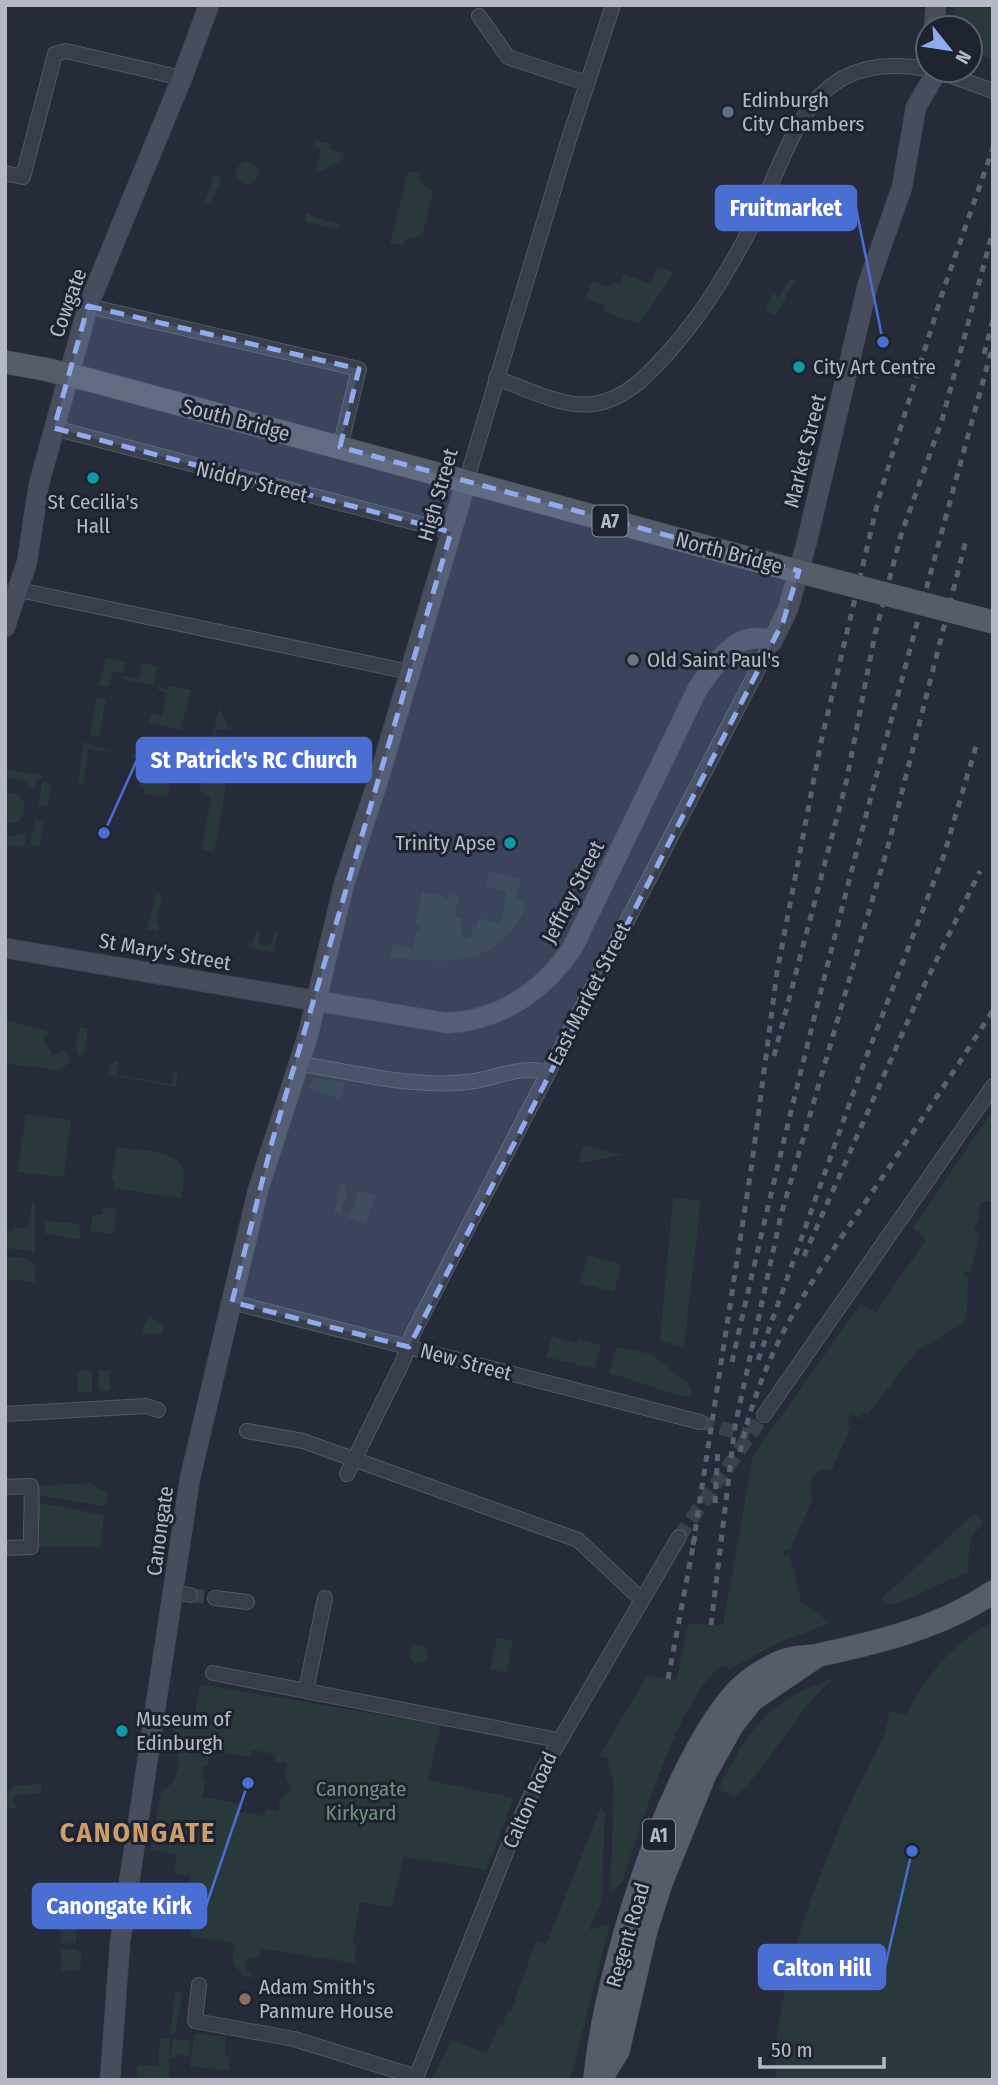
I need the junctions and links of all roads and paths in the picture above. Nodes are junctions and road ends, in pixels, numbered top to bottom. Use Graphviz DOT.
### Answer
graph roads {
  1 [pos="209,5"];
  2 [pos="614,5"];
  3 [pos="479,16"];
  4 [pos="914,68"];
  5 [pos="182,78"];
  6 [pos="586,83"];
  7 [pos="928,84"];
  8 [pos="974,84"];
  9 [pos="993,91"];
  10 [pos="5,173"];
  11 [pos="88,306"];
  12 [pos="5,362"];
  13 [pos="496,378"];
  14 [pos="54,428"];
  15 [pos="340,447"];
  16 [pos="466,482"];
  17 [pos="451,532"];
  18 [pos="12,591"];
  19 [pos="993,622"];
  20 [pos="5,627"];
  21 [pos="772,642"];
  22 [pos="410,672"];
  23 [pos="5,948"];
  24 [pos="317,1002"];
  25 [pos="299,1064"];
  26 [pos="548,1073"];
  27 [pos="993,1086"];
  28 [pos="232,1301"];
  29 [pos="409,1347"];
  30 [pos="158,1410"];
  31 [pos="5,1414"];
  32 [pos="764,1415"];
  33 [pos="701,1422"];
  34 [pos="247,1430"];
  35 [pos="353,1458"];
  36 [pos="347,1474"];
  37 [pos="5,1487"];
  38 [pos="679,1536"];
  39 [pos="5,1548"];
  40 [pos="993,1592"];
  41 [pos="215,1598"];
  42 [pos="325,1598"];
  43 [pos="640,1599"];
  44 [pos="247,1602"];
  45 [pos="817,1656"];
  46 [pos="213,1673"];
  47 [pos="306,1690"];
  48 [pos="558,1740"];
  49 [pos="199,1985"];
  50 [pos="416,2078"];
  51 [pos="110,2080"];
  52 [pos="595,2080"];
  53 [pos="600,2080"];
  1 -- 5 [label="street, Cowgate"];
  2 -- 6 [label="street, High Street"];
  3 -- 6 [label="street"];
  4 -- 13 [label="street"];
  5 -- 10 [label="street"];
  5 -- 11 [label="street, Cowgate"];
  6 -- 13 [label="street, High Street"];
  7 -- 21 [label="street, Market Street"];
  8 -- 9 [label="street"];
  11 -- 14 [label="street, Cowgate"];
  11 -- 15 [label="street"];
  12 -- 15 [label="main road, South Bridge / A7, bridge"];
  13 -- 16 [label="street, High Street"];
  14 -- 17 [label="street, Niddry Street"];
  14 -- 18 [label="street, Cowgate"];
  15 -- 16 [label="main road, South Bridge / A7"];
  16 -- 17 [label="street, High Street"];
  16 -- 19 [label="main road, North Bridge / A7, bridge"];
  17 -- 22 [label="street, High Street"];
  18 -- 20 [label="street, Cowgate"];
  18 -- 22 [label="street"];
  21 -- 24 [label="street, Jeffrey Street"];
  21 -- 26 [label="street, East Market Street"];
  22 -- 24 [label="street, High Street"];
  23 -- 24 [label="street, St Mary's Street"];
  24 -- 25 [label="street, Canongate"];
  25 -- 26 [label="street"];
  25 -- 28 [label="street, Canongate"];
  26 -- 29 [label="street, East Market Street"];
  27 -- 32 [label="street"];
  28 -- 29 [label="street, New Street"];
  28 -- 51 [label="street, Canongate"];
  29 -- 33 [label="street, New Street"];
  29 -- 35 [label="street, East Market Street"];
  30 -- 31 [label="street"];
  34 -- 35 [label="street"];
  35 -- 36 [label="street, East Market Street"];
  35 -- 43 [label="street"];
  37 -- 39 [label="street"];
  38 -- 43 [label="street, Calton Road"];
  40 -- 45 [label="main road, Regent Road / A1"];
  41 -- 44 [label="street"];
  42 -- 47 [label="street"];
  43 -- 48 [label="street, Calton Road"];
  45 -- 52 [label="main road, Regent Road / A1"];
  45 -- 53 [label="main road, Regent Road / A1"];
  46 -- 47 [label="street"];
  47 -- 48 [label="street"];
  48 -- 50 [label="street, Calton Road"];
  49 -- 50 [label="street"];
}
